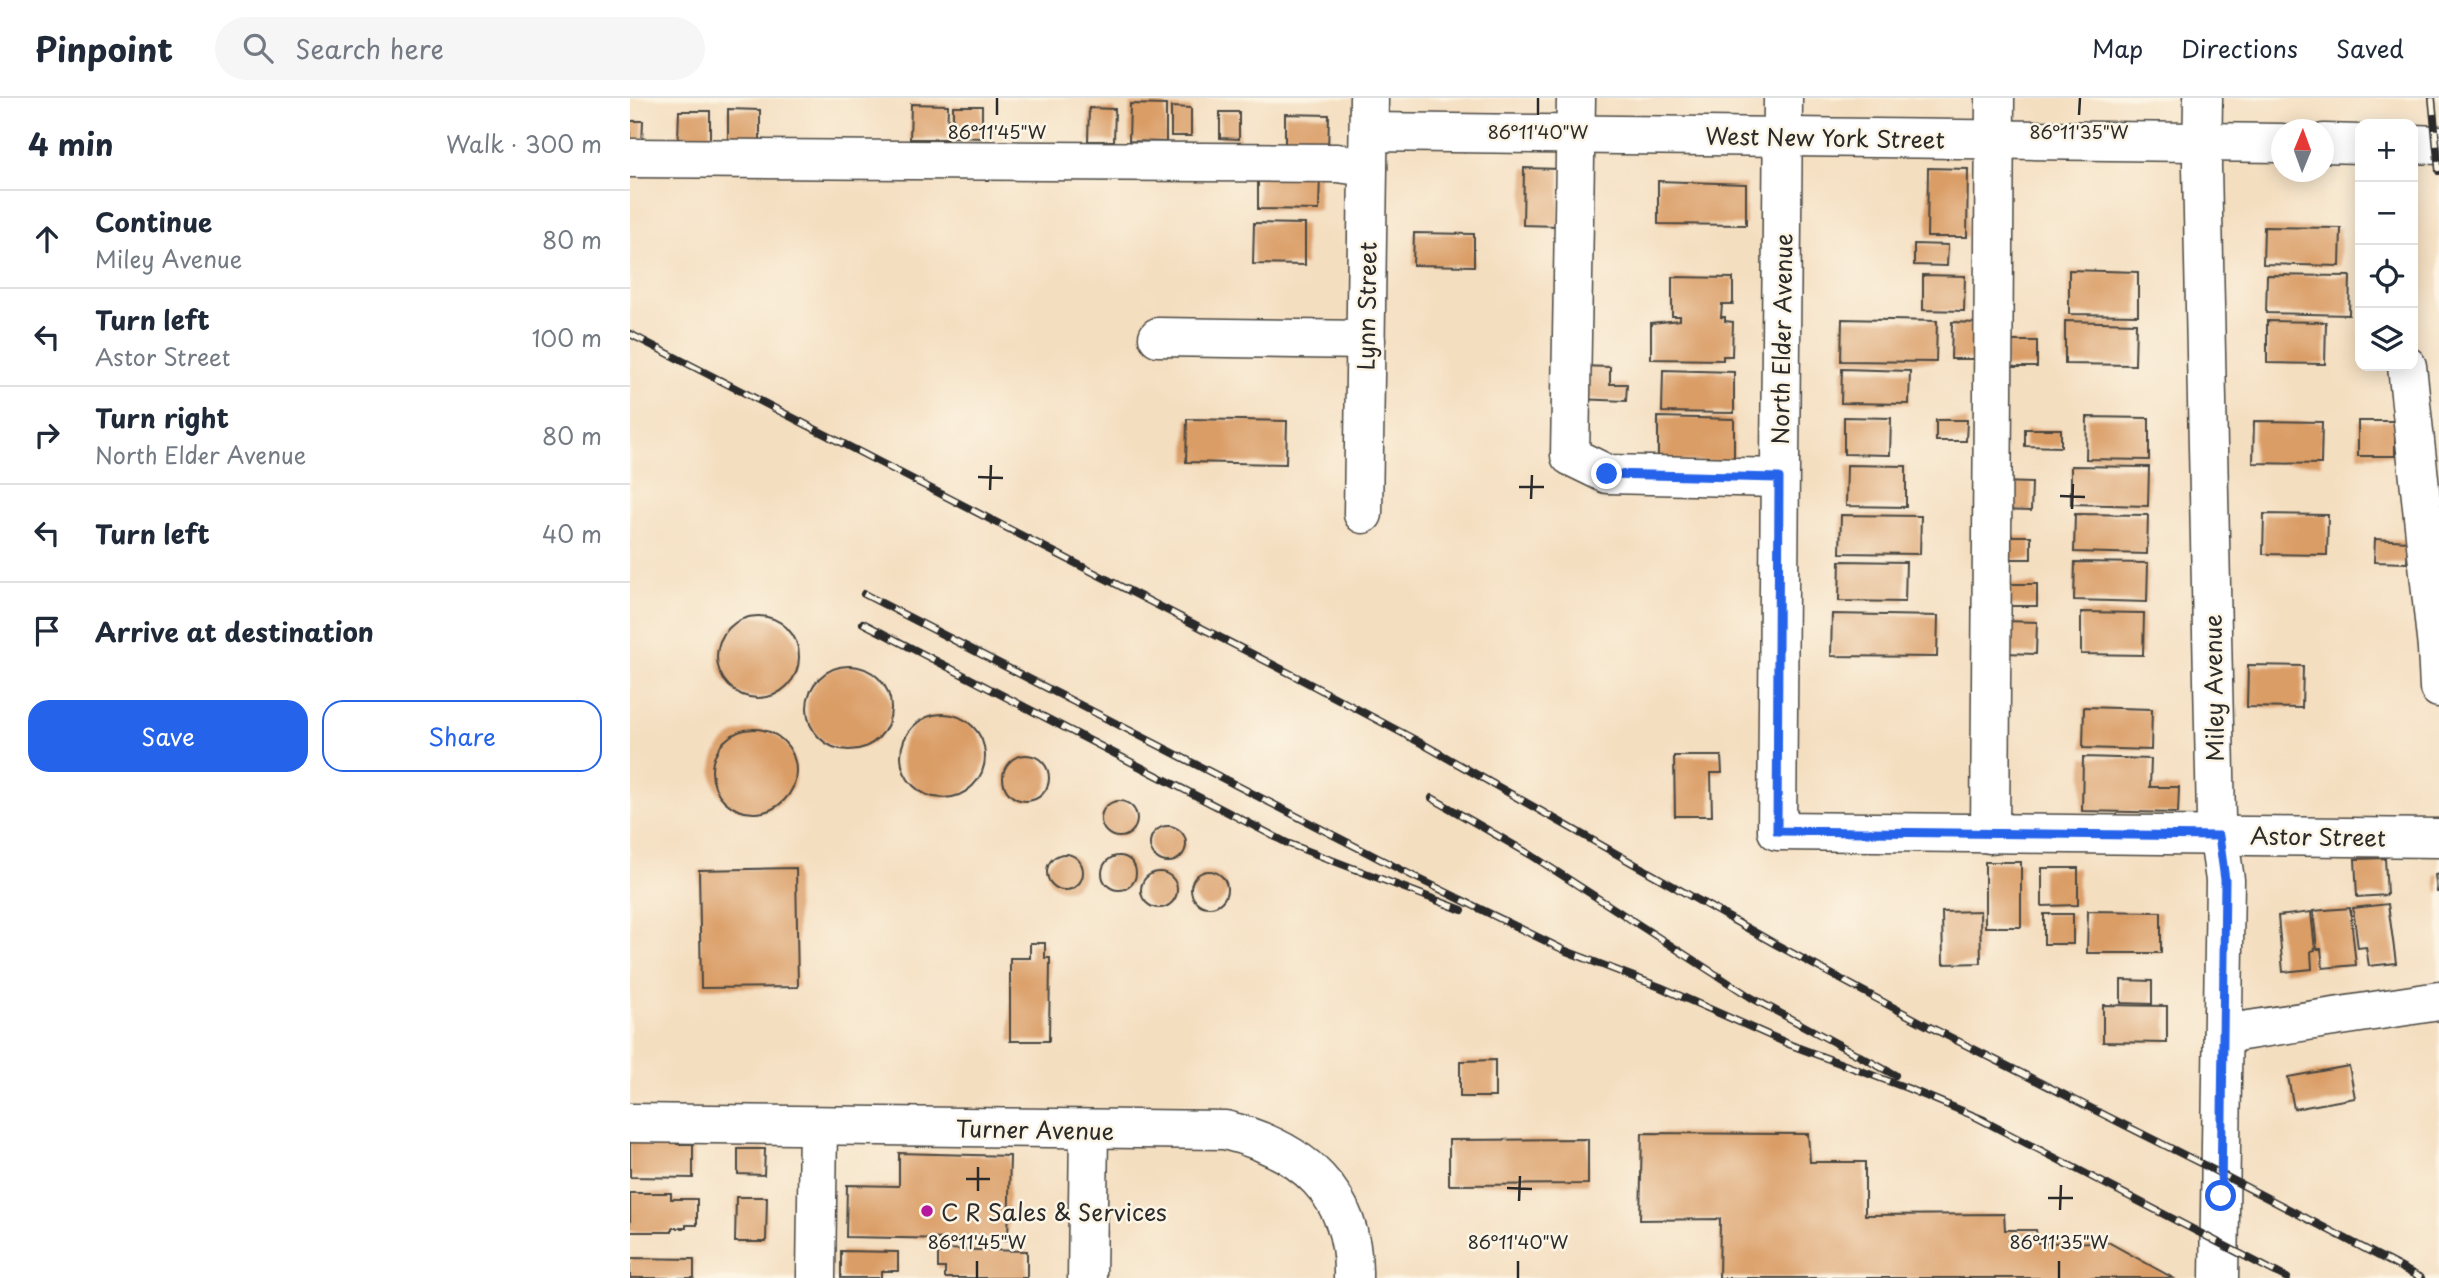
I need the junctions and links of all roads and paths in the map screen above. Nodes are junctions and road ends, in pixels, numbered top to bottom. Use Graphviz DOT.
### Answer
graph roads {
  1 [pos="1783,98"];
  2 [pos="1995,98"];
  3 [pos="2203,98"];
  4 [pos="1576,116"];
  5 [pos="1369,132"];
  6 [pos="1783,136"];
  7 [pos="1995,140"];
  8 [pos="2203,142"];
  9 [pos="2271,143"];
  10 [pos="2334,143"];
  11 [pos="2355,144"];
  12 [pos="2418,144"];
  13 [pos="2439,145"];
  14 [pos="630,158"];
  15 [pos="1157,337"];
  16 [pos="1366,340"];
  17 [pos="2408,371"];
  18 [pos="1779,478"];
  19 [pos="1363,514"];
  20 [pos="2439,688"];
  21 [pos="1777,831"];
  22 [pos="1990,834"];
  23 [pos="2219,836"];
  24 [pos="2439,838"];
  25 [pos="2439,1001"];
  26 [pos="2223,1034"];
  27 [pos="630,1124"];
  28 [pos="818,1126"];
  29 [pos="1089,1130"];
  30 [pos="816,1278"];
  31 [pos="1087,1278"];
  32 [pos="1353,1278"];
  33 [pos="2219,1278"];
  1 -- 6 [label="street, North Elder Avenue"];
  2 -- 7 [label="street"];
  3 -- 8 [label="street, Miley Avenue"];
  4 -- 5 [label="street, West New York Street"];
  4 -- 6 [label="street, West New York Street"];
  4 -- 18 [label="street"];
  5 -- 14 [label="street, West New York Street"];
  5 -- 16 [label="street, Lynn Street"];
  6 -- 7 [label="street, West New York Street"];
  6 -- 18 [label="street, North Elder Avenue"];
  7 -- 8 [label="street, West New York Street"];
  7 -- 22 [label="street"];
  8 -- 9 [label="street, West New York Street"];
  8 -- 23 [label="street, Miley Avenue"];
  10 -- 11 [label="street"];
  12 -- 13 [label="street"];
  15 -- 16 [label="street"];
  16 -- 19 [label="street, Lynn Street"];
  17 -- 20 [label="street"];
  18 -- 21 [label="street, North Elder Avenue"];
  21 -- 22 [label="street, Astor Street"];
  22 -- 23 [label="street, Astor Street"];
  23 -- 24 [label="street, Astor Street"];
  23 -- 26 [label="street, Miley Avenue"];
  25 -- 26 [label="street"];
  26 -- 33 [label="street, Miley Avenue"];
  27 -- 28 [label="street, Turner Avenue"];
  28 -- 29 [label="street, Turner Avenue"];
  28 -- 30 [label="street"];
  29 -- 31 [label="street"];
  29 -- 32 [label="street, Turner Avenue"];
}
